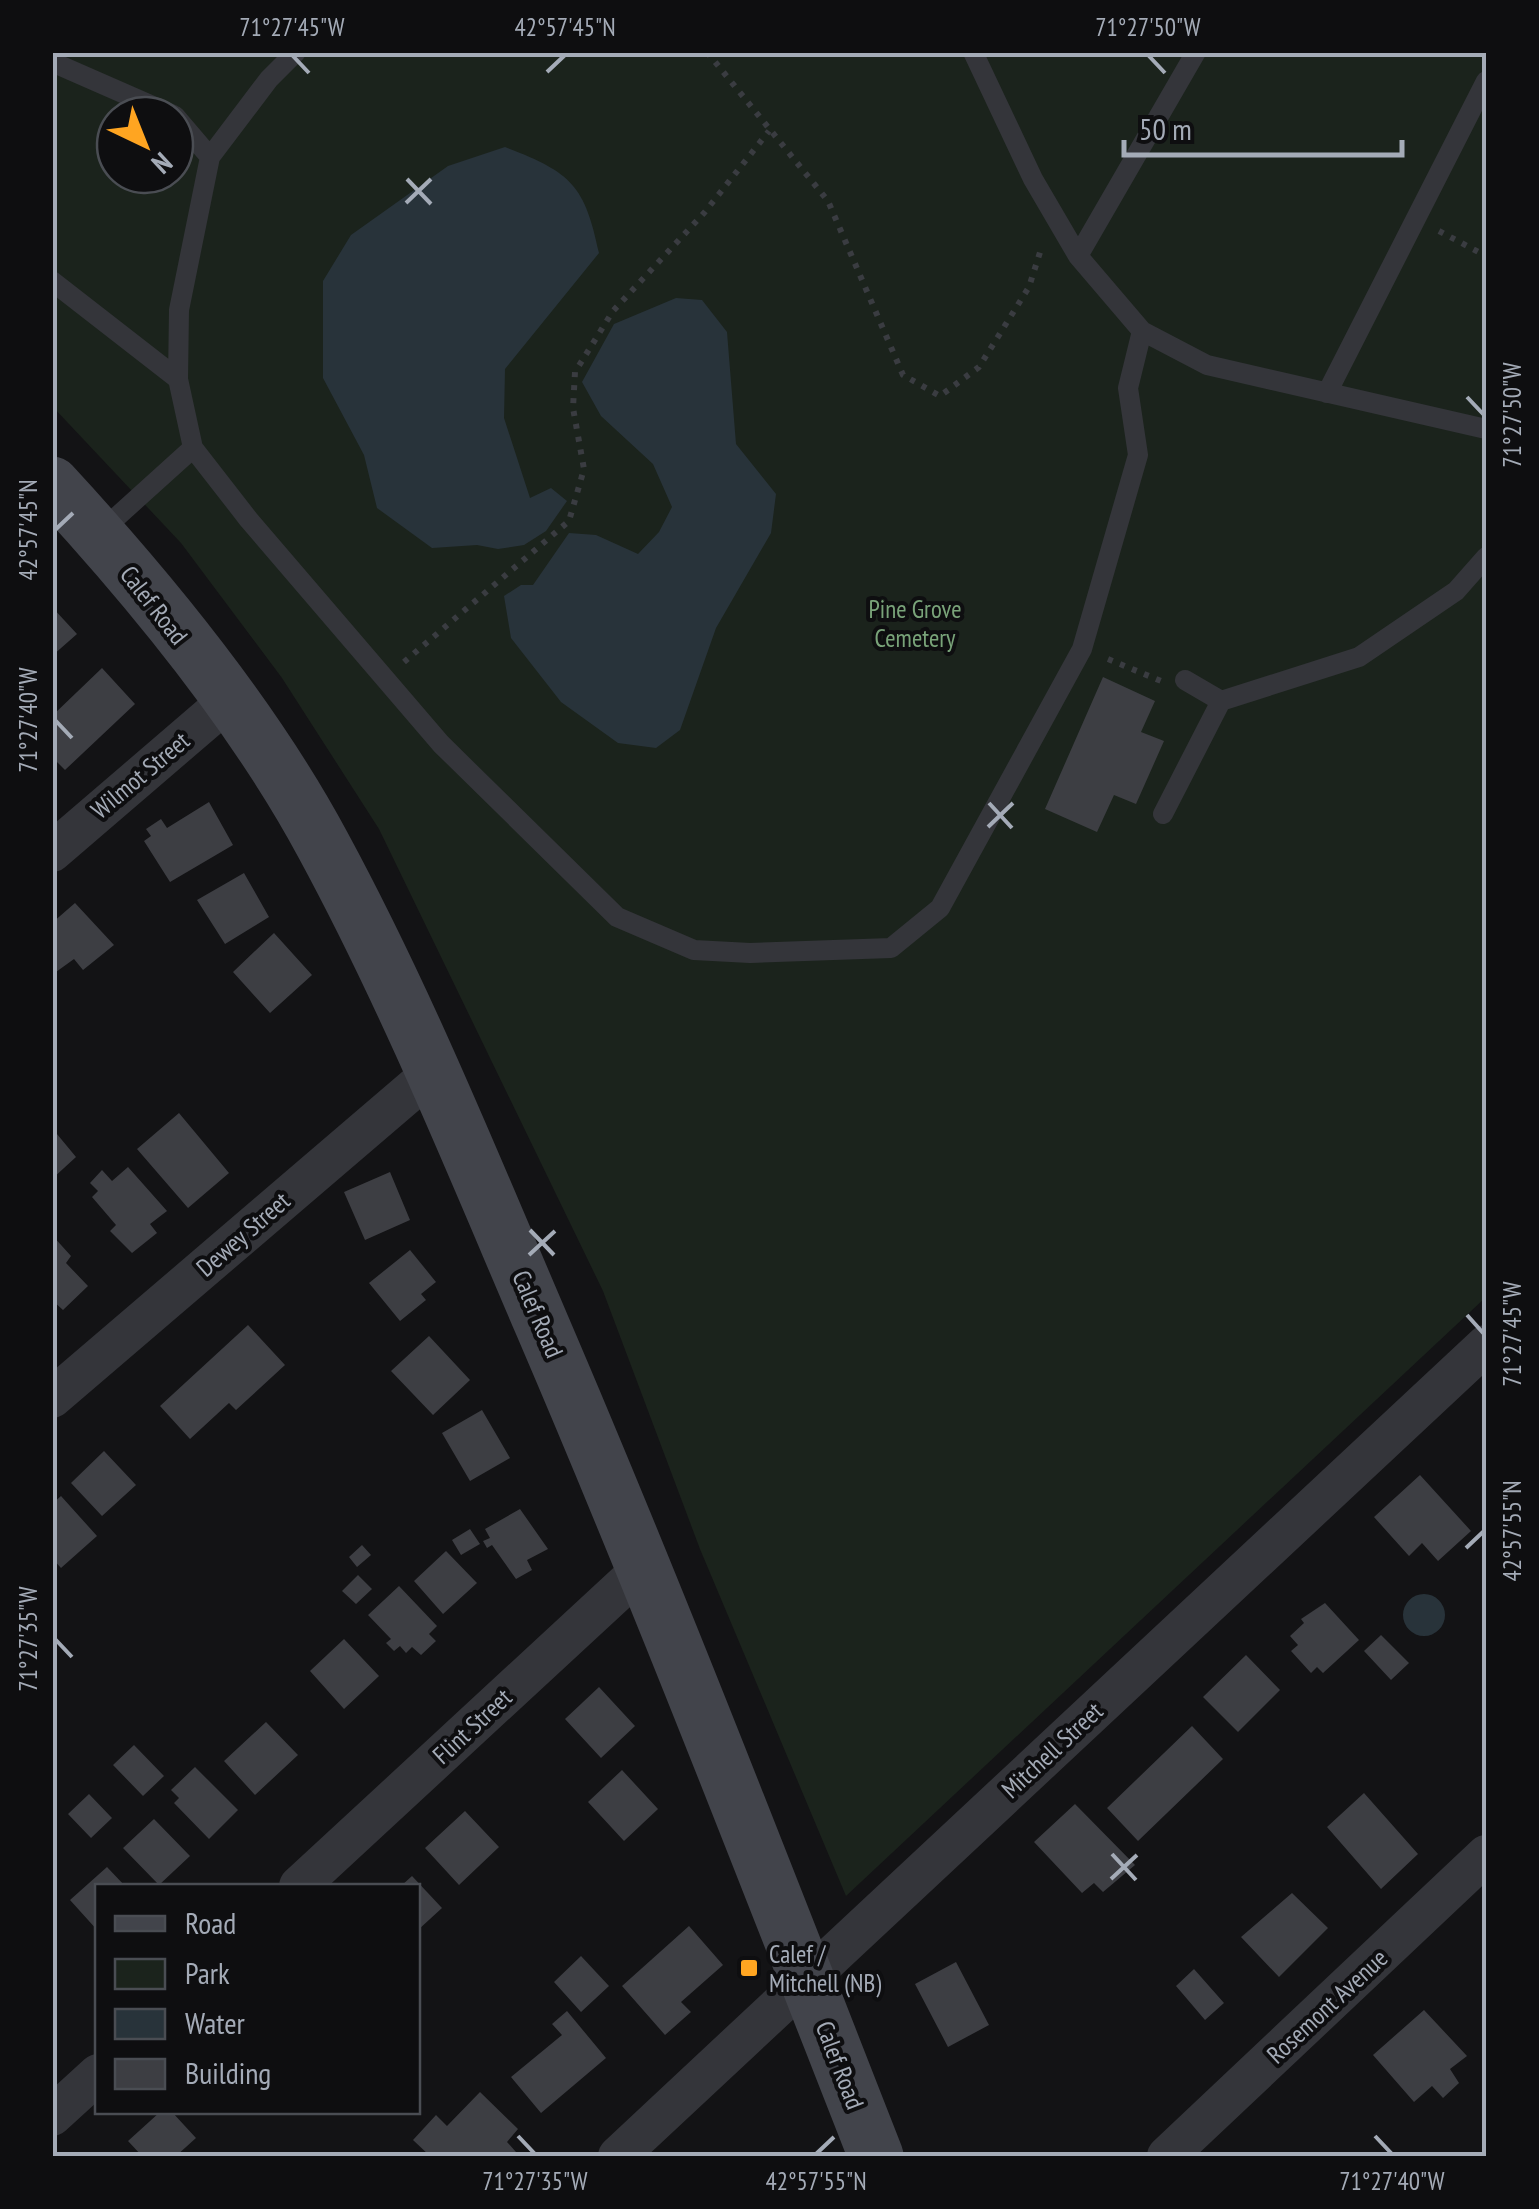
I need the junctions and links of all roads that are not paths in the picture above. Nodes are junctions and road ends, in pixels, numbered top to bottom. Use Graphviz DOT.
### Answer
graph roads {
  1 [pos="296,52"];
  2 [pos="973,52"];
  3 [pos="1196,52"];
  4 [pos="53,61"];
  5 [pos="1486,82"];
  6 [pos="128,95"];
  7 [pos="195,140"];
  8 [pos="210,157"];
  9 [pos="1078,256"];
  10 [pos="52,281"];
  11 [pos="1142,331"];
  12 [pos="178,378"];
  13 [pos="1327,393"];
  14 [pos="1486,430"];
  15 [pos="193,448"];
  16 [pos="52,484"];
  17 [pos="98,534"];
  18 [pos="1486,557"];
  19 [pos="1185,680"];
  20 [pos="229,700"];
  21 [pos="1222,701"];
  22 [pos="1163,814"];
  23 [pos="52,852"];
  24 [pos="434,1071"];
  25 [pos="1486,1344"];
  26 [pos="52,1398"];
  27 [pos="646,1566"];
  28 [pos="1486,1855"];
  29 [pos="302,1884"];
  30 [pos="807,1980"];
  31 [pos="95,2077"];
  32 [pos="52,2116"];
  33 [pos="618,2156"];
  34 [pos="876,2156"];
  35 [pos="1167,2156"];
  1 -- 8 [label="lane"];
  2 -- 9 [label="lane"];
  3 -- 9 [label="lane"];
  4 -- 6 [label="lane"];
  5 -- 13 [label="lane"];
  7 -- 8 [label="lane"];
  8 -- 12 [label="lane"];
  9 -- 11 [label="lane"];
  10 -- 12 [label="lane"];
  11 -- 13 [label="lane"];
  11 -- 15 [label="lane"];
  12 -- 15 [label="lane"];
  13 -- 14 [label="lane"];
  15 -- 17 [label="lane"];
  16 -- 17 [label="main road, Calef Road"];
  17 -- 20 [label="main road, Calef Road"];
  18 -- 21 [label="lane"];
  19 -- 21 [label="lane"];
  20 -- 23 [label="street, Wilmot Street"];
  20 -- 24 [label="main road, Calef Road"];
  21 -- 22 [label="lane"];
  24 -- 26 [label="street, Dewey Street"];
  24 -- 27 [label="main road, Calef Road"];
  25 -- 30 [label="street, Mitchell Street"];
  27 -- 29 [label="street, Flint Street"];
  27 -- 30 [label="main road, Calef Road"];
  28 -- 35 [label="street, Rosemont Avenue"];
  30 -- 33 [label="street, Mitchell Street"];
  30 -- 34 [label="main road, Calef Road"];
  31 -- 32 [label="street"];
}
